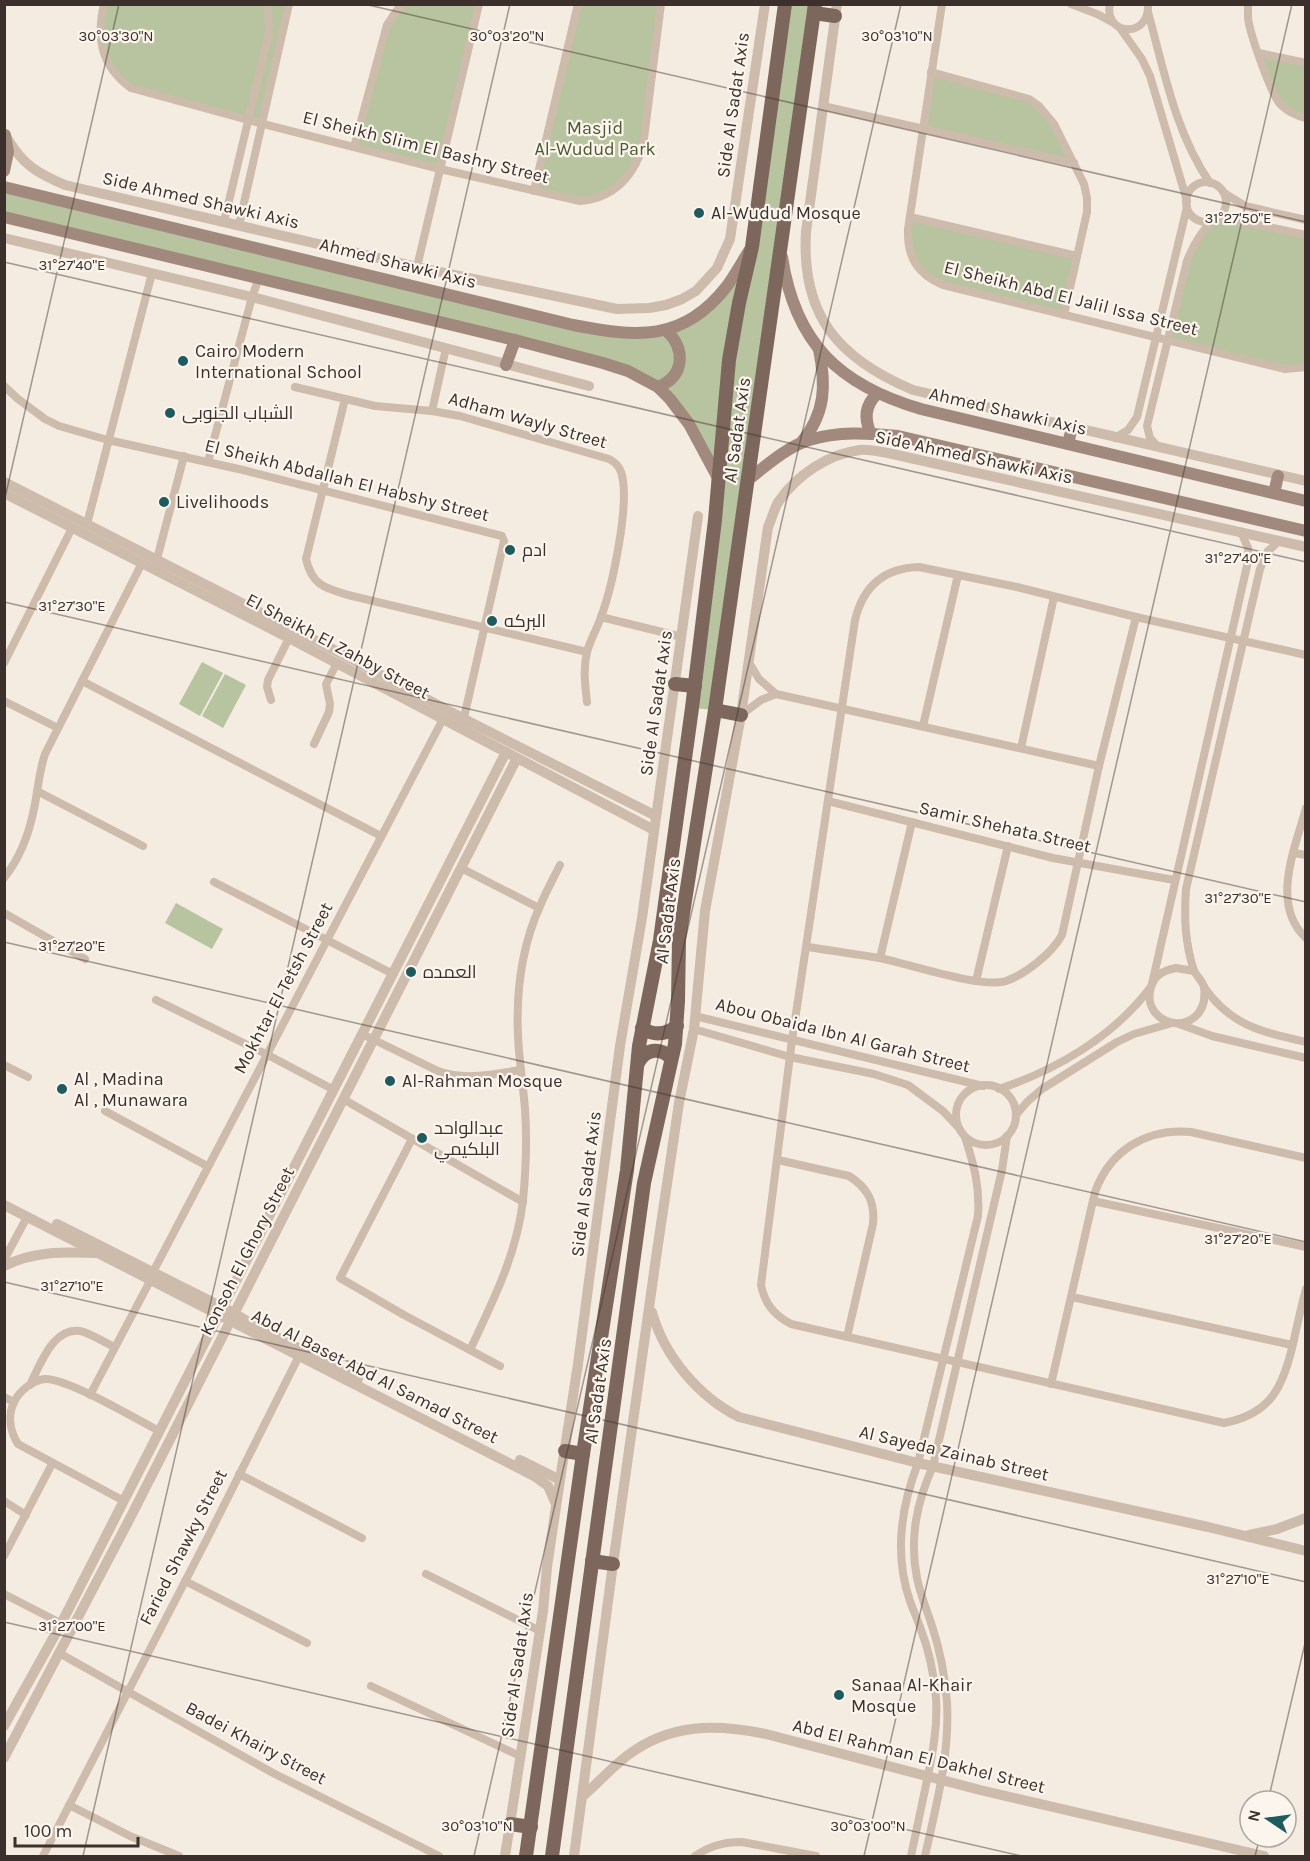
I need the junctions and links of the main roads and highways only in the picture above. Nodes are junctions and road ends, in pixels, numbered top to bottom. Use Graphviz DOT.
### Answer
graph roads {
  1 [pos="785,4"];
  2 [pos="815,9"];
  3 [pos="836,10"];
  4 [pos="7,137"];
  5 [pos="4,171"];
  6 [pos="4,187"];
  7 [pos="4,217"];
  8 [pos="752,247"];
  9 [pos="781,252"];
  10 [pos="666,330"];
  11 [pos="515,340"];
  12 [pos="819,349"];
  13 [pos="506,364"];
  14 [pos="658,387"];
  15 [pos="877,394"];
  16 [pos="1072,427"];
  17 [pos="871,434"];
  18 [pos="801,444"];
  19 [pos="1068,444"];
  20 [pos="1278,476"];
  21 [pos="718,478"];
  22 [pos="748,479"];
  23 [pos="1274,493"];
  24 [pos="1305,501"];
  25 [pos="1305,531"];
  26 [pos="675,684"];
  27 [pos="695,686"];
  28 [pos="715,710"];
  29 [pos="741,715"];
  30 [pos="677,1026"];
  31 [pos="642,1028"];
  32 [pos="670,1057"];
  33 [pos="638,1063"];
  34 [pos="565,1451"];
  35 [pos="583,1454"];
  36 [pos="592,1561"];
  37 [pos="613,1564"];
  38 [pos="510,1824"];
  39 [pos="531,1827"];
  40 [pos="526,1857"];
  41 [pos="552,1857"];
  1 -- 8 [label="main road, Al Sadat Axis"];
  2 -- 3 [label="main road"];
  2 -- 9 [label="main road, Al Sadat Axis"];
  4 -- 5 [label="main road"];
  6 -- 10 [label="main road, Ahmed Shawki Axis"];
  7 -- 11 [label="main road"];
  8 -- 10 [label="main road, Ahmed Shawki Axis"];
  8 -- 21 [label="main road, Al Sadat Axis"];
  9 -- 12 [label="main road, Ahmed Shawki Axis"];
  9 -- 22 [label="main road, Al Sadat Axis"];
  10 -- 14 [label="main road"];
  11 -- 13 [label="main road"];
  11 -- 14 [label="main road"];
  12 -- 15 [label="main road, Ahmed Shawki Axis"];
  12 -- 18 [label="main road"];
  14 -- 21 [label="main road"];
  15 -- 17 [label="main road"];
  15 -- 19 [label="main road, Ahmed Shawki Axis"];
  16 -- 19 [label="main road"];
  17 -- 18 [label="main road"];
  17 -- 25 [label="main road"];
  18 -- 22 [label="main road"];
  19 -- 23 [label="main road, Ahmed Shawki Axis"];
  20 -- 23 [label="main road"];
  21 -- 27 [label="main road, Al Sadat Axis"];
  22 -- 28 [label="main road, Al Sadat Axis"];
  23 -- 24 [label="main road, Ahmed Shawki Axis"];
  26 -- 27 [label="main road"];
  27 -- 31 [label="main road, Al Sadat Axis"];
  28 -- 29 [label="main road"];
  28 -- 30 [label="main road, Al Sadat Axis"];
  30 -- 31 [label="main road"];
  30 -- 32 [label="main road, Al Sadat Axis"];
  31 -- 33 [label="main road, Al Sadat Axis"];
  32 -- 33 [label="main road"];
  32 -- 36 [label="main road, Al Sadat Axis"];
  33 -- 35 [label="main road, Al Sadat Axis"];
  34 -- 35 [label="main road"];
  35 -- 39 [label="main road, Al Sadat Axis"];
  36 -- 37 [label="main road"];
  36 -- 41 [label="main road, Al Sadat Axis"];
  38 -- 39 [label="main road"];
  39 -- 40 [label="main road, Al Sadat Axis"];
}
